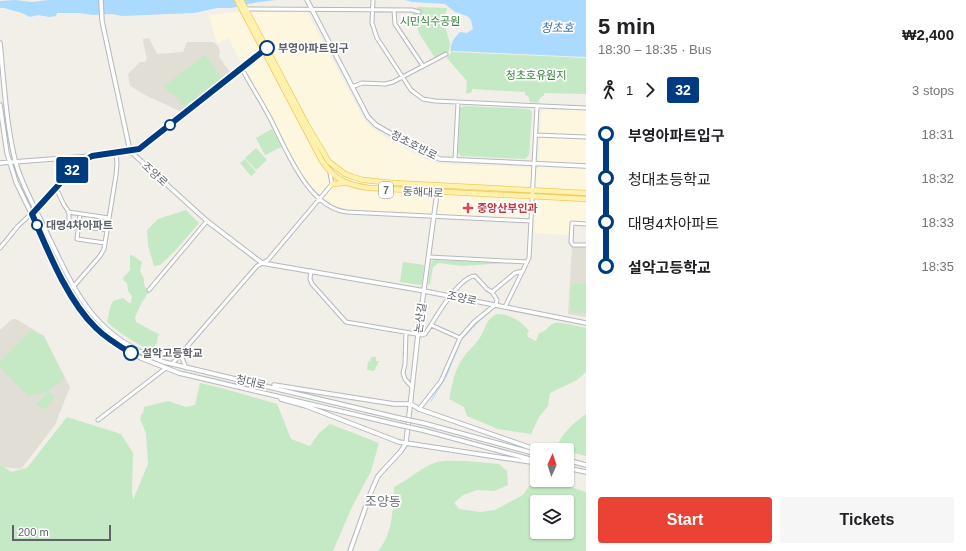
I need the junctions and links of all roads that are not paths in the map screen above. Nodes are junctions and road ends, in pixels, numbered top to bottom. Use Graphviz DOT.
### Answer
graph roads {
  1 [pos="101,0"];
  2 [pos="237,0"];
  3 [pos="241,0"];
  4 [pos="307,0"];
  5 [pos="373,0"];
  6 [pos="244,8"];
  7 [pos="311,9"];
  8 [pos="372,10"];
  9 [pos="394,10"];
  10 [pos="420,12"];
  11 [pos="0,43"];
  12 [pos="265,49"];
  13 [pos="446,54"];
  14 [pos="423,66"];
  15 [pos="241,67"];
  16 [pos="403,77"];
  17 [pos="352,87"];
  18 [pos="458,103"];
  19 [pos="0,105"];
  20 [pos="537,107"];
  21 [pos="586,108"];
  22 [pos="536,135"];
  23 [pos="586,137"];
  24 [pos="130,151"];
  25 [pos="116,153"];
  26 [pos="92,156"];
  27 [pos="455,160"];
  28 [pos="9,162"];
  29 [pos="16,162"];
  30 [pos="0,163"];
  31 [pos="534,164"];
  32 [pos="586,166"];
  33 [pos="330,173"];
  34 [pos="346,183"];
  35 [pos="332,184"];
  36 [pos="56,188"];
  37 [pos="532,190"];
  38 [pos="437,192"];
  39 [pos="586,193"];
  40 [pos="532,197"];
  41 [pos="320,199"];
  42 [pos="586,199"];
  43 [pos="36,210"];
  44 [pos="68,212"];
  45 [pos="32,214"];
  46 [pos="80,214"];
  47 [pos="434,217"];
  48 [pos="109,218"];
  49 [pos="206,221"];
  50 [pos="531,221"];
  51 [pos="586,224"];
  52 [pos="79,226"];
  53 [pos="69,227"];
  54 [pos="108,230"];
  55 [pos="105,243"];
  56 [pos="586,245"];
  57 [pos="0,248"];
  58 [pos="428,257"];
  59 [pos="527,262"];
  60 [pos="262,263"];
  61 [pos="311,271"];
  62 [pos="523,271"];
  63 [pos="73,288"];
  64 [pos="149,290"];
  65 [pos="424,291"];
  66 [pos="492,292"];
  67 [pos="452,296"];
  68 [pos="496,305"];
  69 [pos="505,307"];
  70 [pos="586,323"];
  71 [pos="431,325"];
  72 [pos="406,332"];
  73 [pos="418,334"];
  74 [pos="113,335"];
  75 [pos="460,338"];
  76 [pos="109,339"];
  77 [pos="183,352"];
  78 [pos="172,364"];
  79 [pos="166,368"];
  80 [pos="186,368"];
  81 [pos="248,381"];
  82 [pos="412,387"];
  83 [pos="247,389"];
  84 [pos="411,404"];
  85 [pos="419,409"];
  86 [pos="98,420"];
  87 [pos="406,443"];
  88 [pos="530,448"];
  89 [pos="530,452"];
  90 [pos="530,460"];
  91 [pos="530,461"];
  92 [pos="574,462"];
  93 [pos="586,465"];
  94 [pos="574,469"];
  95 [pos="586,472"];
  96 [pos="350,551"];
  1 -- 24 [label="street"];
  2 -- 6 [label="main road, 7"];
  3 -- 6 [label="main road, 7"];
  4 -- 7 [label="street, 청초호반로"];
  5 -- 8 [label="street"];
  6 -- 7 [label="street"];
  6 -- 12 [label="main road, 동해대로 / 7"];
  7 -- 8 [label="street"];
  7 -- 17 [label="street, 청초호반로"];
  8 -- 9 [label="street"];
  8 -- 16 [label="street"];
  9 -- 10 [label="street"];
  9 -- 14 [label="street"];
  11 -- 29 [label="street, 청대로"];
  12 -- 15 [label="street"];
  12 -- 33 [label="main road, 동해대로 / 7"];
  12 -- 37 [label="main road, 동해대로 / 7"];
  13 -- 14 [label="street"];
  14 -- 16 [label="street"];
  15 -- 24 [label="street"];
  15 -- 41 [label="street"];
  16 -- 17 [label="street"];
  16 -- 18 [label="street"];
  17 -- 27 [label="street, 청초호반로"];
  18 -- 20 [label="street"];
  18 -- 27 [label="street"];
  19 -- 28 [label="street, 청대로"];
  20 -- 21 [label="street"];
  20 -- 22 [label="street"];
  22 -- 23 [label="street"];
  22 -- 31 [label="street"];
  24 -- 25 [label="street"];
  24 -- 49 [label="street, 조양로"];
  25 -- 26 [label="street"];
  25 -- 48 [label="street"];
  26 -- 29 [label="street"];
  26 -- 36 [label="street"];
  27 -- 31 [label="street, 청초호반로"];
  28 -- 29 [label="street"];
  28 -- 30 [label="street"];
  28 -- 45 [label="street, 청대로"];
  29 -- 43 [label="street, 청대로"];
  31 -- 32 [label="street, 청초호반로"];
  31 -- 37 [label="street"];
  33 -- 34 [label="main road, 동해대로 / 7"];
  33 -- 35 [label="street"];
  34 -- 35 [label="main road"];
  34 -- 38 [label="main road, 동해대로 / 7"];
  35 -- 41 [label="street"];
  36 -- 43 [label="street"];
  36 -- 44 [label="street"];
  37 -- 39 [label="main road, 동해대로 / 7"];
  37 -- 40 [label="street"];
  38 -- 40 [label="main road, 동해대로 / 7"];
  38 -- 47 [label="street, 논산길"];
  40 -- 42 [label="main road, 동해대로 / 7"];
  40 -- 50 [label="street"];
  41 -- 47 [label="street"];
  41 -- 60 [label="street"];
  43 -- 45 [label="street"];
  43 -- 63 [label="street, 청대로"];
  44 -- 46 [label="street"];
  44 -- 53 [label="street"];
  45 -- 57 [label="street"];
  45 -- 76 [label="street, 청대로"];
  46 -- 48 [label="street"];
  46 -- 52 [label="street"];
  47 -- 50 [label="street"];
  47 -- 58 [label="street, 논산길"];
  48 -- 54 [label="street"];
  49 -- 60 [label="street, 조양로"];
  49 -- 64 [label="street"];
  50 -- 59 [label="street"];
  51 -- 56 [label="street"];
  52 -- 54 [label="street"];
  52 -- 55 [label="street"];
  54 -- 55 [label="street"];
  55 -- 63 [label="street"];
  58 -- 59 [label="street"];
  58 -- 65 [label="street, 논산길"];
  59 -- 62 [label="street"];
  60 -- 61 [label="street, 조양로"];
  60 -- 77 [label="street"];
  61 -- 65 [label="street, 조양로"];
  61 -- 72 [label="street"];
  62 -- 66 [label="street"];
  62 -- 69 [label="street"];
  63 -- 74 [label="street, 청대로"];
  65 -- 67 [label="street, 조양로"];
  65 -- 73 [label="street, 논산길"];
  66 -- 67 [label="street"];
  66 -- 68 [label="street"];
  67 -- 68 [label="street, 조양로"];
  67 -- 71 [label="street"];
  68 -- 69 [label="street, 조양로"];
  68 -- 75 [label="street, 조양로"];
  69 -- 70 [label="street, 조양로"];
  71 -- 73 [label="street"];
  71 -- 75 [label="street"];
  72 -- 73 [label="street"];
  72 -- 82 [label="street"];
  73 -- 82 [label="street, 논산길"];
  74 -- 76 [label="street"];
  74 -- 78 [label="street, 청대로"];
  75 -- 85 [label="street, 조양로"];
  76 -- 79 [label="street, 청대로"];
  77 -- 78 [label="street"];
  77 -- 80 [label="street"];
  78 -- 79 [label="street"];
  78 -- 80 [label="street, 청대로"];
  79 -- 83 [label="street, 청대로"];
  79 -- 86 [label="street"];
  80 -- 81 [label="street, 청대로"];
  81 -- 84 [label="street"];
  81 -- 89 [label="street, 청대로, bridge"];
  82 -- 84 [label="street, 논산길"];
  83 -- 87 [label="street"];
  83 -- 90 [label="street, 청대로, bridge"];
  84 -- 85 [label="street"];
  84 -- 87 [label="street, 논산길"];
  85 -- 88 [label="street"];
  87 -- 91 [label="street"];
  87 -- 96 [label="street"];
  92 -- 93 [label="street"];
  94 -- 95 [label="street"];
}
